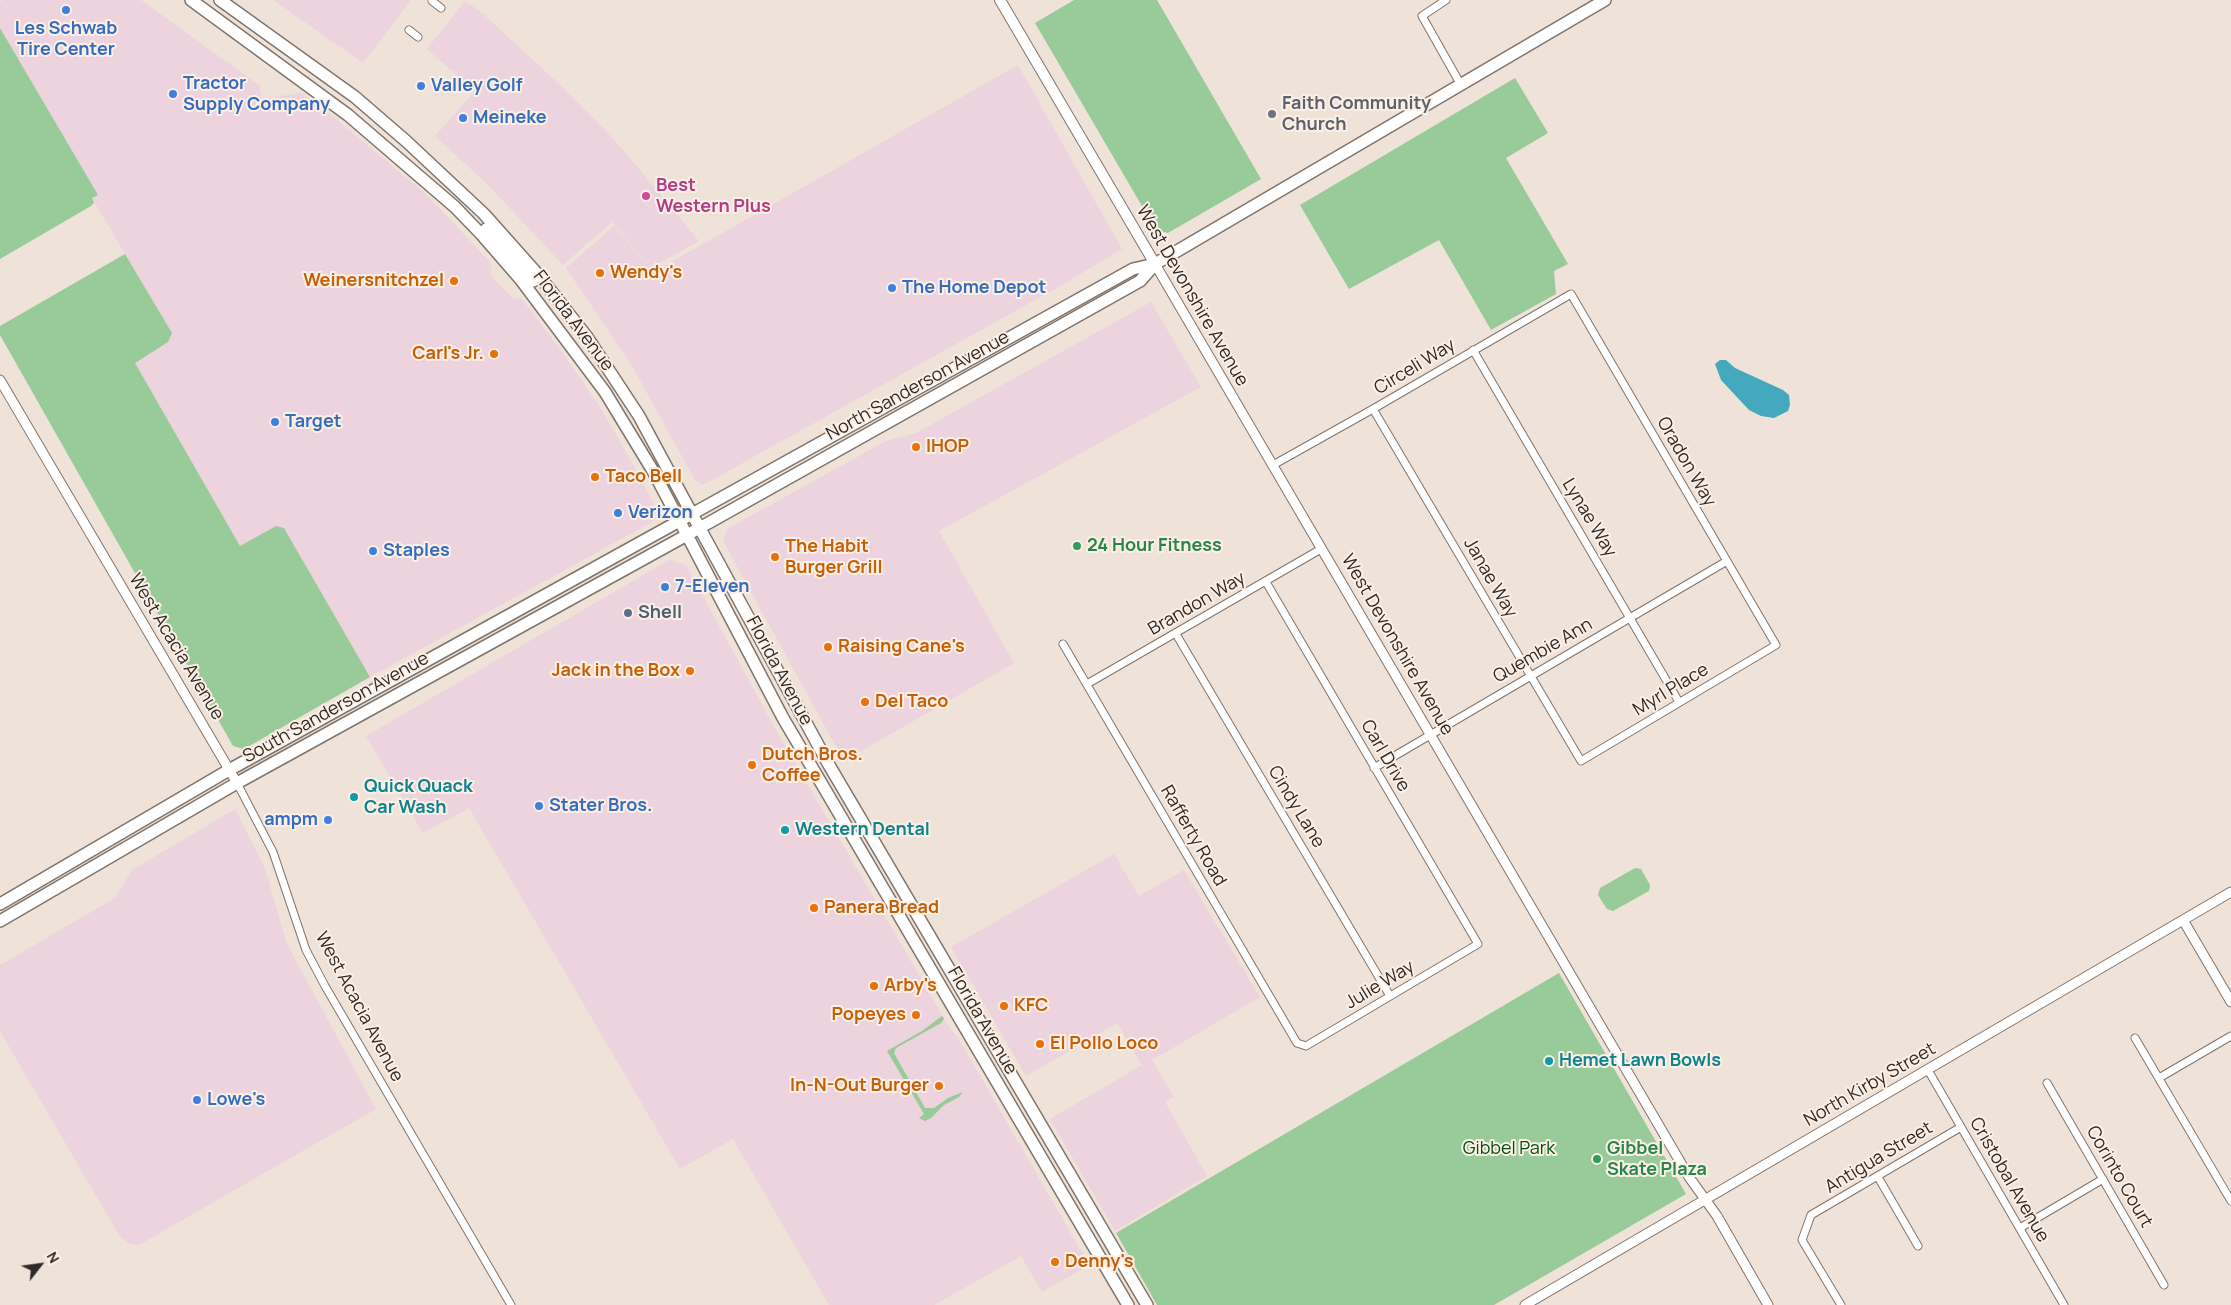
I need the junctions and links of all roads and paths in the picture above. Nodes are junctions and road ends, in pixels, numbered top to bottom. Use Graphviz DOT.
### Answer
graph roads {
  1 [pos="191,0"];
  2 [pos="220,0"];
  3 [pos="1000,0"];
  4 [pos="1446,0"];
  5 [pos="1605,0"];
  6 [pos="432,1"];
  7 [pos="441,8"];
  8 [pos="409,30"];
  9 [pos="418,37"];
  10 [pos="1461,85"];
  11 [pos="438,192"];
  12 [pos="1155,264"];
  13 [pos="540,278"];
  14 [pos="1571,294"];
  15 [pos="1473,350"];
  16 [pos="0,380"];
  17 [pos="1373,409"];
  18 [pos="860,419"];
  19 [pos="847,427"];
  20 [pos="826,457"];
  21 [pos="1272,465"];
  22 [pos="808,468"];
  23 [pos="686,517"];
  24 [pos="693,532"];
  25 [pos="1322,549"];
  26 [pos="1727,561"];
  27 [pos="1266,582"];
  28 [pos="565,585"];
  29 [pos="1630,617"];
  30 [pos="486,629"];
  31 [pos="1176,634"];
  32 [pos="502,636"];
  33 [pos="1063,644"];
  34 [pos="1776,645"];
  35 [pos="1529,676"];
  36 [pos="1087,684"];
  37 [pos="384,685"];
  38 [pos="411,686"];
  39 [pos="1679,702"];
  40 [pos="363,713"];
  41 [pos="1430,735"];
  42 [pos="1581,761"];
  43 [pos="1374,768"];
  44 [pos="229,770"];
  45 [pos="237,783"];
  46 [pos="2231,892"];
  47 [pos="0,904"];
  48 [pos="2183,920"];
  49 [pos="0,921"];
  50 [pos="1478,944"];
  51 [pos="1390,996"];
  52 [pos="2231,1002"];
  53 [pos="2231,1036"];
  54 [pos="2135,1038"];
  55 [pos="1297,1043"];
  56 [pos="1928,1070"];
  57 [pos="2159,1078"];
  58 [pos="2047,1083"];
  59 [pos="1006,1097"];
  60 [pos="1961,1127"];
  61 [pos="1056,1151"];
  62 [pos="1878,1177"];
  63 [pos="2103,1179"];
  64 [pos="1058,1186"];
  65 [pos="1705,1199"];
  66 [pos="2231,1201"];
  67 [pos="1100,1225"];
  68 [pos="2020,1228"];
  69 [pos="1918,1246"];
  70 [pos="2164,1285"];
  71 [pos="511,1305"];
  72 [pos="1128,1305"];
  73 [pos="1146,1305"];
  74 [pos="1525,1305"];
  75 [pos="1768,1305"];
  76 [pos="1841,1305"];
  77 [pos="2064,1305"];
  1 -- 11 [label="main road, Florida Avenue"];
  2 -- 13 [label="main road, Florida Avenue"];
  3 -- 12 [label="main road, West Devonshire Avenue"];
  4 -- 10 [label="street"];
  5 -- 10 [label="main road, North Sanderson Avenue"];
  6 -- 7 [label="street"];
  8 -- 9 [label="street"];
  10 -- 12 [label="main road, North Sanderson Avenue"];
  11 -- 13 [label="main road"];
  11 -- 23 [label="main road, Florida Avenue"];
  12 -- 18 [label="main road, North Sanderson Avenue"];
  12 -- 20 [label="main road, North Sanderson Avenue"];
  12 -- 21 [label="street, West Devonshire Avenue"];
  13 -- 23 [label="main road, Florida Avenue"];
  14 -- 15 [label="street, Circeli Way"];
  14 -- 26 [label="street, Oradon Way"];
  15 -- 17 [label="street, Circeli Way"];
  15 -- 29 [label="street, Lynae Way"];
  16 -- 44 [label="street, West Acacia Avenue"];
  17 -- 21 [label="street, Circeli Way"];
  17 -- 35 [label="street, Janae Way"];
  18 -- 19 [label="main road, North Sanderson Avenue"];
  18 -- 20 [label="main road"];
  19 -- 22 [label="main road"];
  19 -- 23 [label="main road, North Sanderson Avenue"];
  20 -- 22 [label="main road, North Sanderson Avenue"];
  21 -- 25 [label="street, West Devonshire Avenue"];
  22 -- 24 [label="main road, North Sanderson Avenue"];
  23 -- 24 [label="main road, Florida Avenue"];
  23 -- 28 [label="main road, South Sanderson Avenue"];
  24 -- 32 [label="main road, South Sanderson Avenue"];
  24 -- 59 [label="main road, Florida Avenue"];
  24 -- 61 [label="main road, Florida Avenue"];
  25 -- 27 [label="street, Brandon Way"];
  25 -- 41 [label="street, West Devonshire Avenue"];
  26 -- 29 [label="street, Quembie Ann"];
  26 -- 34 [label="street, Oradon Way"];
  27 -- 31 [label="street, Brandon Way"];
  27 -- 43 [label="street, Carl Drive"];
  28 -- 30 [label="main road, South Sanderson Avenue"];
  28 -- 32 [label="main road"];
  29 -- 35 [label="street, Quembie Ann"];
  29 -- 39 [label="street, Lynae Way"];
  30 -- 37 [label="main road, South Sanderson Avenue"];
  30 -- 38 [label="main road"];
  31 -- 36 [label="street, Brandon Way"];
  31 -- 51 [label="street, Cindy Lane"];
  32 -- 38 [label="main road, South Sanderson Avenue"];
  33 -- 36 [label="street, Rafferty Road"];
  34 -- 39 [label="street, Myrl Place"];
  35 -- 41 [label="street, Quembie Ann"];
  35 -- 42 [label="street, Janae Way"];
  36 -- 55 [label="street, Rafferty Road"];
  37 -- 40 [label="main road"];
  37 -- 44 [label="main road, South Sanderson Avenue"];
  38 -- 40 [label="main road, South Sanderson Avenue"];
  39 -- 42 [label="street, Myrl Place"];
  40 -- 45 [label="main road, South Sanderson Avenue"];
  41 -- 43 [label="street, Quembie Ann"];
  41 -- 65 [label="street, West Devonshire Avenue"];
  43 -- 50 [label="street, Carl Drive"];
  44 -- 45 [label="street, West Acacia Avenue"];
  44 -- 47 [label="main road, South Sanderson Avenue"];
  45 -- 49 [label="main road, South Sanderson Avenue"];
  45 -- 71 [label="street, West Acacia Avenue"];
  46 -- 48 [label="street, North Kirby Street"];
  48 -- 52 [label="street"];
  48 -- 56 [label="street, North Kirby Street"];
  50 -- 51 [label="street, Julie Way"];
  51 -- 55 [label="street, Julie Way"];
  53 -- 57 [label="street"];
  54 -- 57 [label="street"];
  56 -- 60 [label="street, Cristobal Avenue"];
  56 -- 65 [label="street, North Kirby Street"];
  57 -- 66 [label="street"];
  58 -- 63 [label="street, Corinto Court"];
  59 -- 61 [label="main road"];
  59 -- 64 [label="main road, Florida Avenue"];
  60 -- 62 [label="street, Antigua Street"];
  60 -- 68 [label="street, Cristobal Avenue"];
  61 -- 67 [label="main road, Florida Avenue"];
  62 -- 69 [label="street"];
  62 -- 76 [label="street, Antigua Street"];
  63 -- 68 [label="street"];
  63 -- 70 [label="street, Corinto Court"];
  64 -- 67 [label="main road"];
  64 -- 72 [label="main road, Florida Avenue"];
  65 -- 74 [label="street, North Kirby Street"];
  65 -- 75 [label="street, West Devonshire Avenue"];
  67 -- 73 [label="main road, Florida Avenue"];
  68 -- 77 [label="street, Cristobal Avenue"];
}
